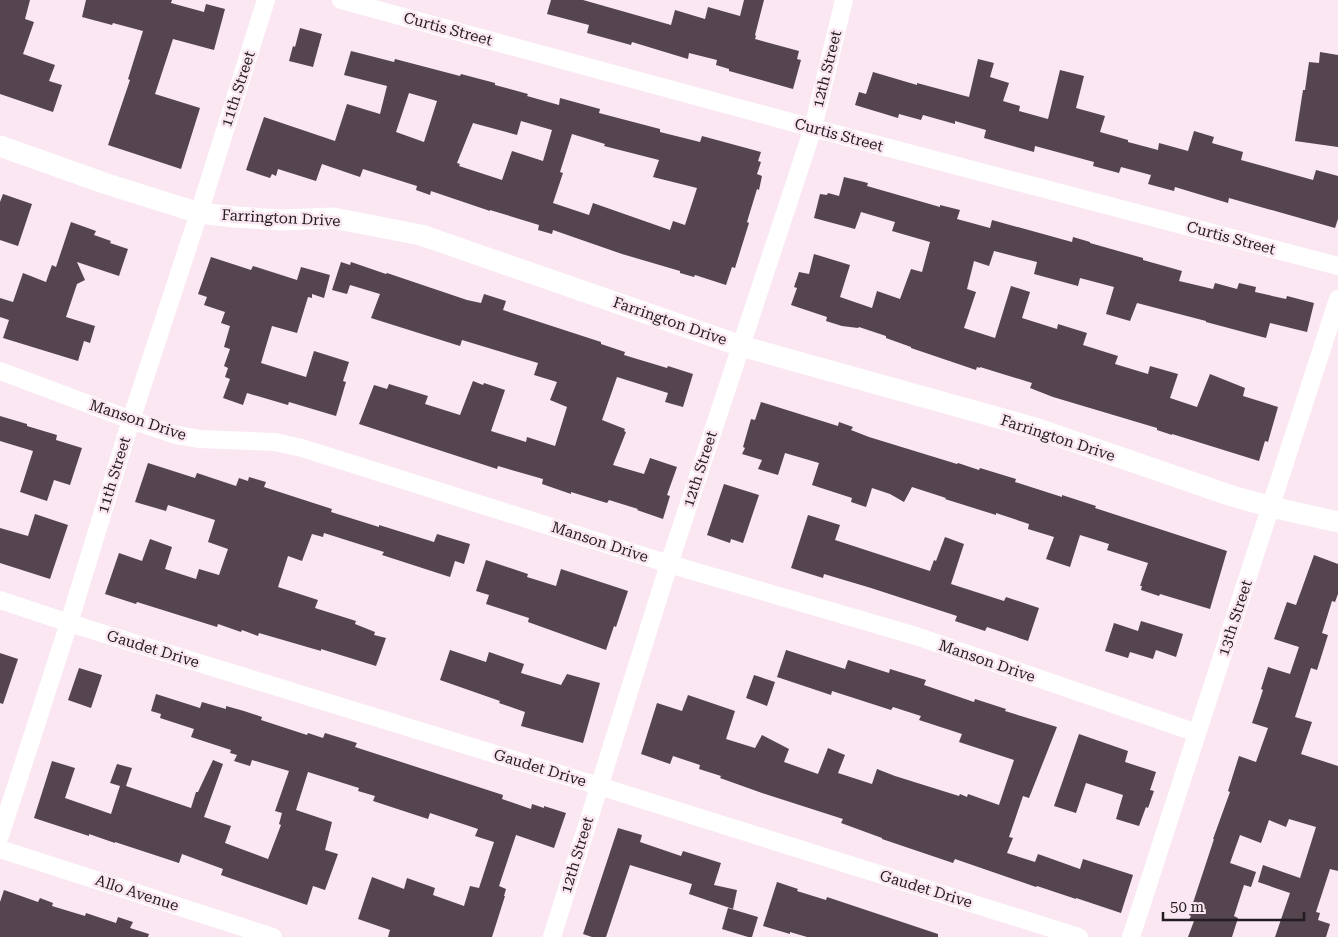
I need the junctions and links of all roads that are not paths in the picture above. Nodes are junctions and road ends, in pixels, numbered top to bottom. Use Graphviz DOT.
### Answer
graph roads {
  1 [pos="266,0"];
  2 [pos="341,0"];
  3 [pos="844,0"];
  4 [pos="813,128"];
  5 [pos="0,146"];
  6 [pos="199,213"];
  7 [pos="1338,266"];
  8 [pos="1338,299"];
  9 [pos="741,346"];
  10 [pos="0,371"];
  11 [pos="131,420"];
  12 [pos="1271,507"];
  13 [pos="1338,522"];
  14 [pos="669,564"];
  15 [pos="0,600"];
  16 [pos="69,623"];
  17 [pos="1197,733"];
  18 [pos="599,786"];
  19 [pos="0,836"];
  20 [pos="0,849"];
  21 [pos="273,937"];
  22 [pos="552,937"];
  23 [pos="1079,937"];
  24 [pos="1132,937"];
  1 -- 6 [label="street, 11th Street"];
  2 -- 4 [label="street, Curtis Street"];
  3 -- 4 [label="street, 12th Street"];
  4 -- 7 [label="street, Curtis Street"];
  4 -- 9 [label="street, 12th Street"];
  5 -- 6 [label="street, Farrington Drive"];
  6 -- 9 [label="street, Farrington Drive"];
  6 -- 11 [label="street, 11th Street"];
  8 -- 12 [label="street, 13th Street"];
  9 -- 12 [label="street, Farrington Drive"];
  9 -- 14 [label="street, 12th Street"];
  10 -- 11 [label="street, Manson Drive"];
  11 -- 14 [label="street, Manson Drive"];
  11 -- 16 [label="street, 11th Street"];
  12 -- 13 [label="street, Farrington Drive"];
  12 -- 17 [label="street, 13th Street"];
  14 -- 17 [label="street, Manson Drive"];
  14 -- 18 [label="street, 12th Street"];
  15 -- 16 [label="street, Gaudet Drive"];
  16 -- 18 [label="street, Gaudet Drive"];
  16 -- 19 [label="street, 11th Street"];
  17 -- 24 [label="street, 13th Street"];
  18 -- 22 [label="street, 12th Street"];
  18 -- 23 [label="street, Gaudet Drive"];
  20 -- 21 [label="street, Allo Avenue"];
}
